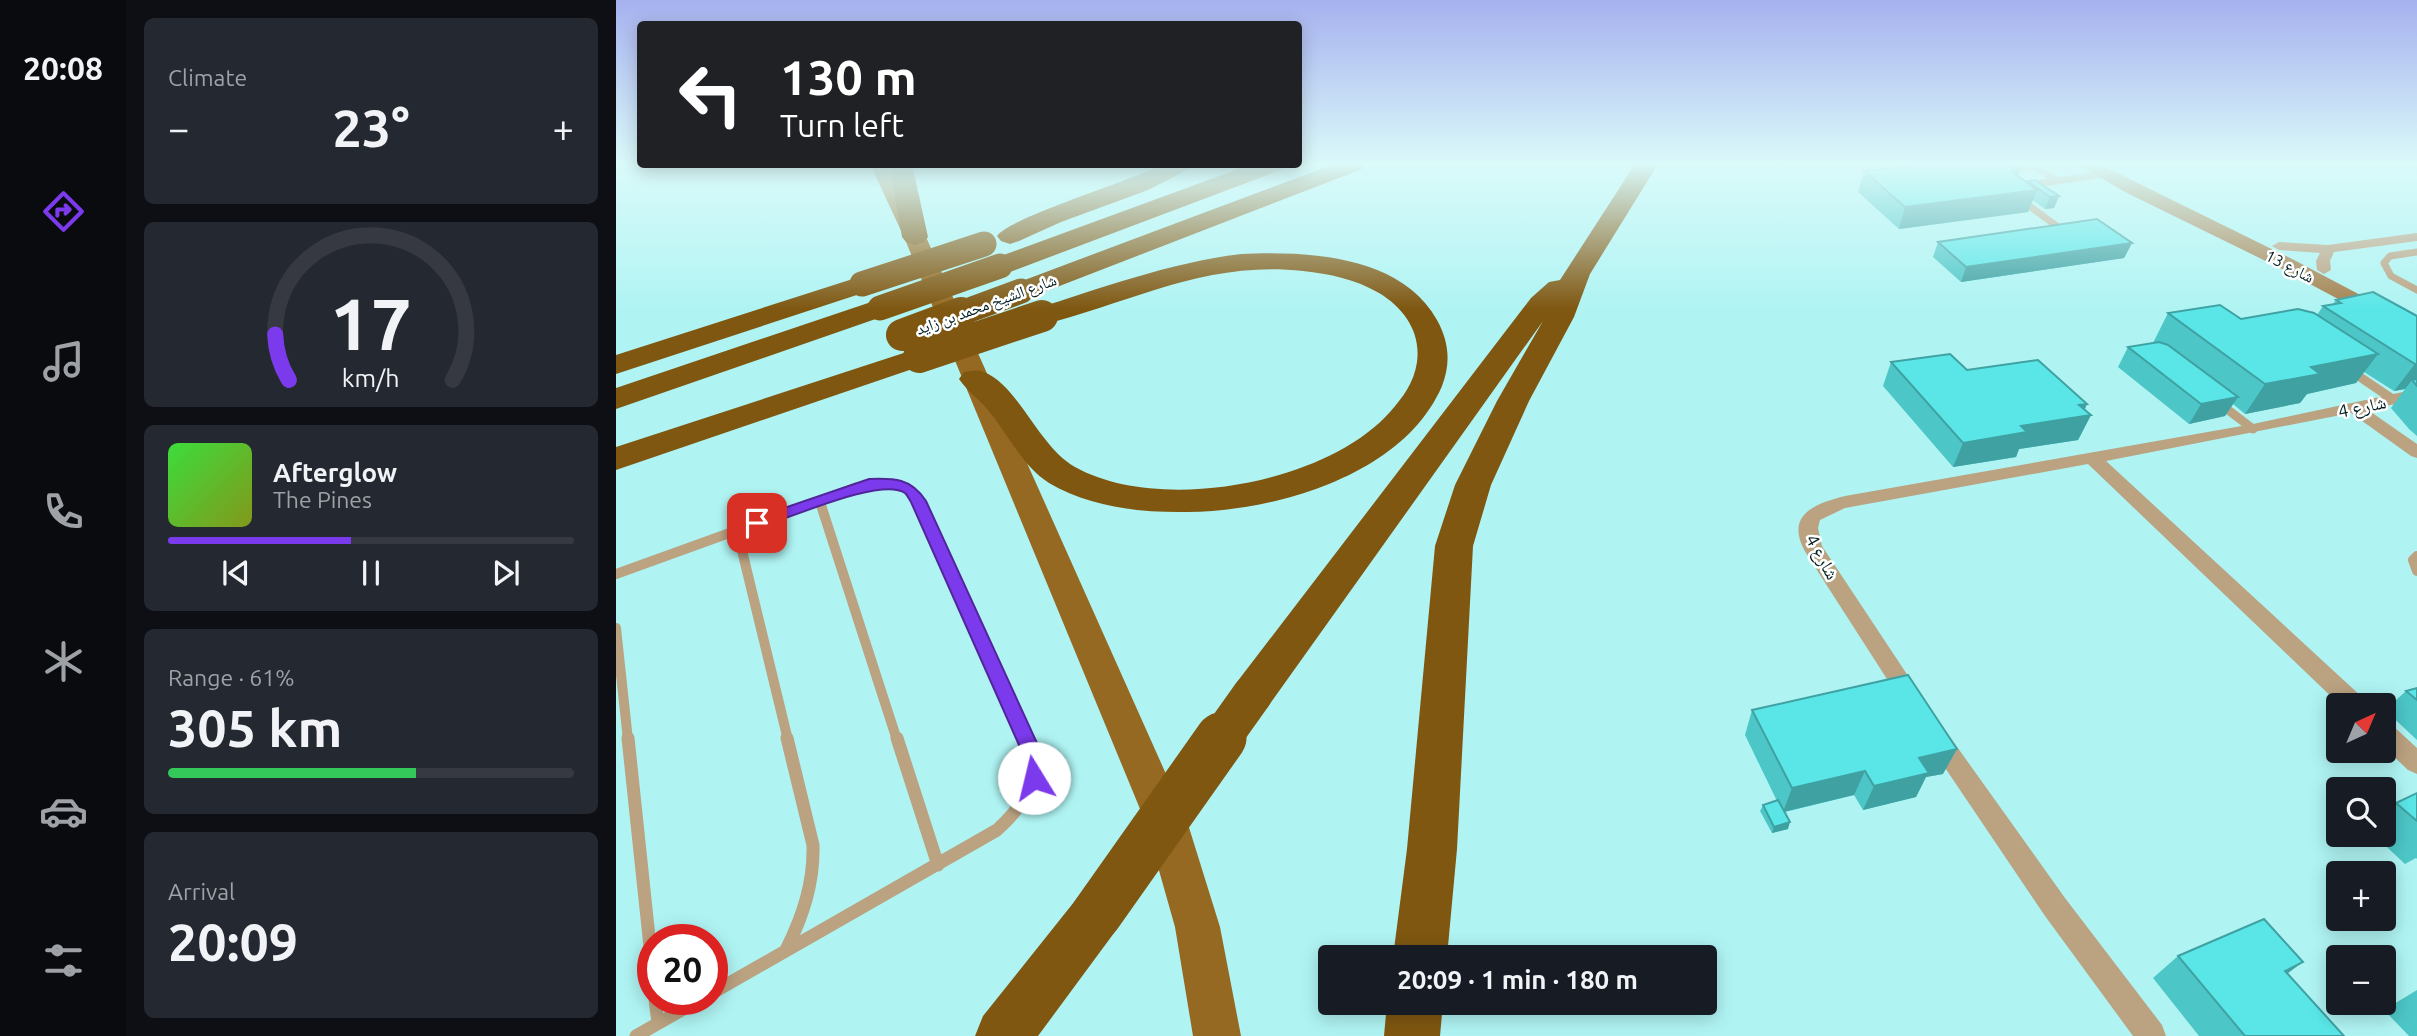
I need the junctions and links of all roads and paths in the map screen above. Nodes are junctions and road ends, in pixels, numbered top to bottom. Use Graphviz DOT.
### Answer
graph roads {
  1 [pos="903,212"];
  2 [pos="910,212"];
  3 [pos="1064,212"];
  4 [pos="1077,212"];
  5 [pos="1125,212"];
  6 [pos="1227,212"];
  7 [pos="1615,212"];
  8 [pos="2041,212"];
  9 [pos="2189,212"];
  10 [pos="2204,212"];
  11 [pos="2037,235"];
  12 [pos="1010,236"];
  13 [pos="915,237"];
  14 [pos="2417,237"];
  15 [pos="2279,246"];
  16 [pos="2328,249"];
  17 [pos="2417,252"];
  18 [pos="992,255"];
  19 [pos="2325,270"];
  20 [pos="1576,274"];
  21 [pos="2417,290"];
  22 [pos="2417,319"];
  23 [pos="2417,334"];
  24 [pos="910,346"];
  25 [pos="2341,364"];
  26 [pos="616,365"];
  27 [pos="975,379"];
  28 [pos="2417,394"];
  29 [pos="2212,397"];
  30 [pos="616,399"];
  31 [pos="2394,400"];
  32 [pos="2356,409"];
  33 [pos="2253,429"];
  34 [pos="616,440"];
  35 [pos="2417,453"];
  36 [pos="616,459"];
  37 [pos="2093,459"];
  38 [pos="819,500"];
  39 [pos="737,530"];
  40 [pos="2417,556"];
  41 [pos="2417,571"];
  42 [pos="616,574"];
  43 [pos="616,628"];
  44 [pos="2343,693"];
  45 [pos="2396,743"];
  46 [pos="2417,763"];
  47 [pos="938,865"];
  48 [pos="648,924"];
  49 [pos="1421,945"];
  50 [pos="786,951"];
  51 [pos="728,984"];
  52 [pos="657,1015"];
  53 [pos="672,1015"];
  54 [pos="1414,1015"];
  55 [pos="658,1023"];
  56 [pos="635,1036"];
  57 [pos="1003,1036"];
  58 [pos="1217,1036"];
  59 [pos="1412,1036"];
  60 [pos="2151,1036"];
  1 -- 13 [label="main road"];
  2 -- 13 [label="highway"];
  3 -- 12 [label="highway"];
  4 -- 12 [label="highway"];
  5 -- 18 [label="highway, شارع الشيخ محمد بن زايد"];
  6 -- 24 [label="highway, شارع الشيخ محمد بن زايد, bridge"];
  7 -- 20 [label="highway"];
  8 -- 11 [label="lane"];
  9 -- 23 [label="street, شارع 13"];
  10 -- 15 [label="street, شارع 13"];
  12 -- 18 [label="highway"];
  13 -- 27 [label="main road"];
  14 -- 16 [label="street"];
  15 -- 16 [label="street"];
  15 -- 19 [label="street, شارع 13"];
  16 -- 19 [label="street"];
  17 -- 21 [label="lane"];
  18 -- 26 [label="highway, bridge"];
  18 -- 30 [label="highway, شارع الشيخ محمد بن زايد, bridge"];
  19 -- 22 [label="street, شارع 13"];
  20 -- 49 [label="highway"];
  20 -- 57 [label="highway, bridge"];
  24 -- 27 [label="highway, bridge"];
  24 -- 34 [label="highway, شارع الشيخ محمد بن زايد"];
  24 -- 36 [label="highway"];
  25 -- 31 [label="lane"];
  27 -- 58 [label="main road"];
  28 -- 31 [label="street, شارع 4"];
  29 -- 33 [label="lane"];
  31 -- 32 [label="street, شارع 4"];
  32 -- 33 [label="street, شارع 4"];
  32 -- 35 [label="street"];
  33 -- 37 [label="street, شارع 4"];
  37 -- 44 [label="street"];
  37 -- 60 [label="street, شارع 4"];
  38 -- 39 [label="lane"];
  38 -- 47 [label="lane"];
  38 -- 47 [label="lane"];
  39 -- 42 [label="lane"];
  39 -- 50 [label="lane"];
  40 -- 41 [label="lane"];
  43 -- 48 [label="lane"];
  45 -- 46 [label="street"];
  47 -- 50 [label="lane"];
  50 -- 51 [label="lane"];
  52 -- 55 [label="lane"];
  53 -- 55 [label="lane"];
  54 -- 59 [label="highway"];
  55 -- 56 [label="lane"];
}
